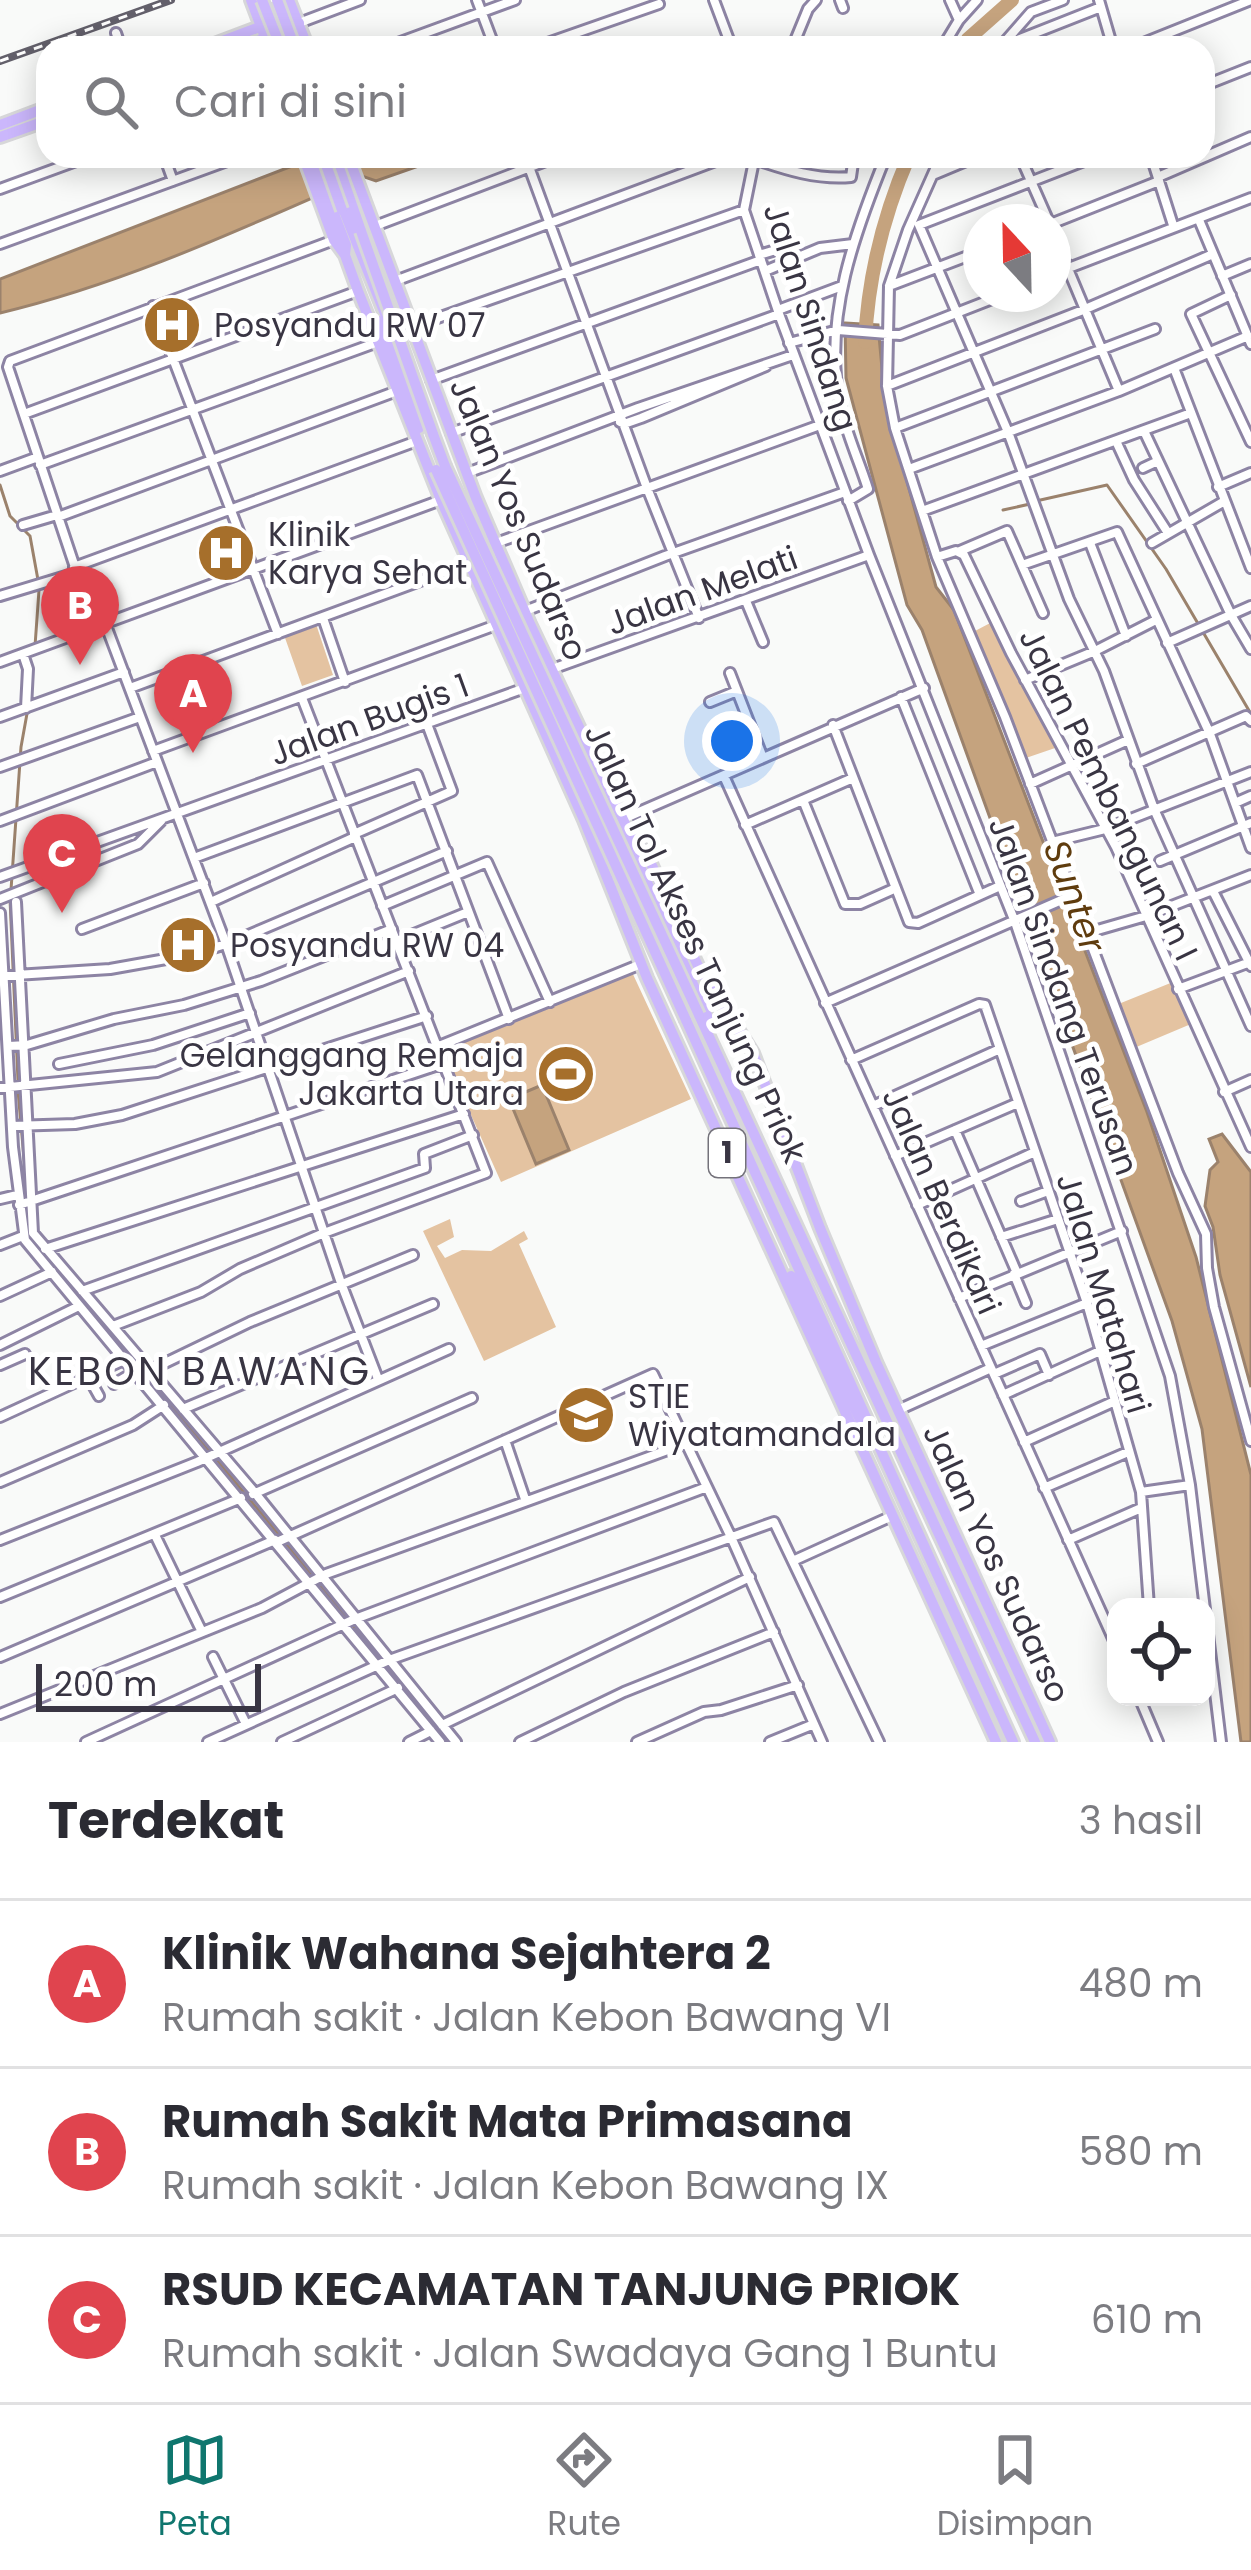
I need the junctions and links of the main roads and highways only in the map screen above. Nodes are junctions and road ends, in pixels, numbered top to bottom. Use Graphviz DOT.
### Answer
graph roads {
  1 [pos="251,0"];
  2 [pos="262,0"];
  3 [pos="274,0"];
  4 [pos="294,12"];
  5 [pos="271,35"];
  6 [pos="276,36"];
  7 [pos="290,36"];
  8 [pos="36,112"];
  9 [pos="36,124"];
  10 [pos="0,125"];
  11 [pos="0,137"];
  12 [pos="308,168"];
  13 [pos="325,168"];
  14 [pos="327,168"];
  15 [pos="327,168"];
  16 [pos="353,168"];
  17 [pos="337,239"];
  18 [pos="371,279"];
  19 [pos="404,306"];
  20 [pos="449,427"];
  21 [pos="508,571"];
  22 [pos="478,584"];
  23 [pos="588,746"];
  24 [pos="556,759"];
  25 [pos="602,776"];
  26 [pos="570,788"];
  27 [pos="625,824"];
  28 [pos="697,1015"];
  29 [pos="775,1256"];
  30 [pos="917,1528"];
  31 [pos="996,1742"];
  32 [pos="1013,1742"];
  33 [pos="1035,1742"];
  34 [pos="1050,1742"];
  1 -- 5 [label="highway"];
  2 -- 6 [label="highway, bridge"];
  3 -- 5 [label="highway"];
  3 -- 7 [label="highway, bridge"];
  4 -- 5 [label="highway"];
  8 -- 10 [label="highway"];
  9 -- 11 [label="highway"];
  12 -- 17 [label="highway, Jalan Yos Sudarso / 1"];
  13 -- 17 [label="highway, Jalan Yos Sudarso / 1"];
  14 -- 18 [label="highway, bridge"];
  15 -- 28 [label="highway, Jalan Tol Akses Tanjung Priok / 1, bridge"];
  16 -- 19 [label="highway, Jalan Yos Sudarso / 1"];
  17 -- 22 [label="highway, Jalan Yos Sudarso / 1"];
  18 -- 19 [label="highway"];
  18 -- 20 [label="highway"];
  19 -- 20 [label="highway, Jalan Yos Sudarso / 1"];
  20 -- 21 [label="highway, Jalan Yos Sudarso / 1"];
  21 -- 22 [label="highway"];
  21 -- 23 [label="highway, Jalan Yos Sudarso / 1"];
  22 -- 24 [label="highway, Jalan Yos Sudarso / 1"];
  23 -- 24 [label="highway"];
  23 -- 25 [label="highway, Jalan Yos Sudarso / 1"];
  24 -- 26 [label="highway, Jalan Yos Sudarso / 1"];
  25 -- 26 [label="highway"];
  25 -- 27 [label="highway, Jalan Yos Sudarso / 1"];
  26 -- 29 [label="highway, Jalan Yos Sudarso / 1"];
  27 -- 28 [label="highway, bridge"];
  27 -- 34 [label="highway, Jalan Yos Sudarso / 1"];
  28 -- 30 [label="highway, Jalan Tol Akses Tanjung Priok / 1"];
  28 -- 33 [label="highway, Jalan Tol Akses Tanjung Priok / 1"];
  29 -- 30 [label="highway"];
  29 -- 31 [label="highway, Jalan Yos Sudarso / 1"];
  30 -- 32 [label="highway, Jalan Tol Akses Tanjung Priok / 1"];
}
